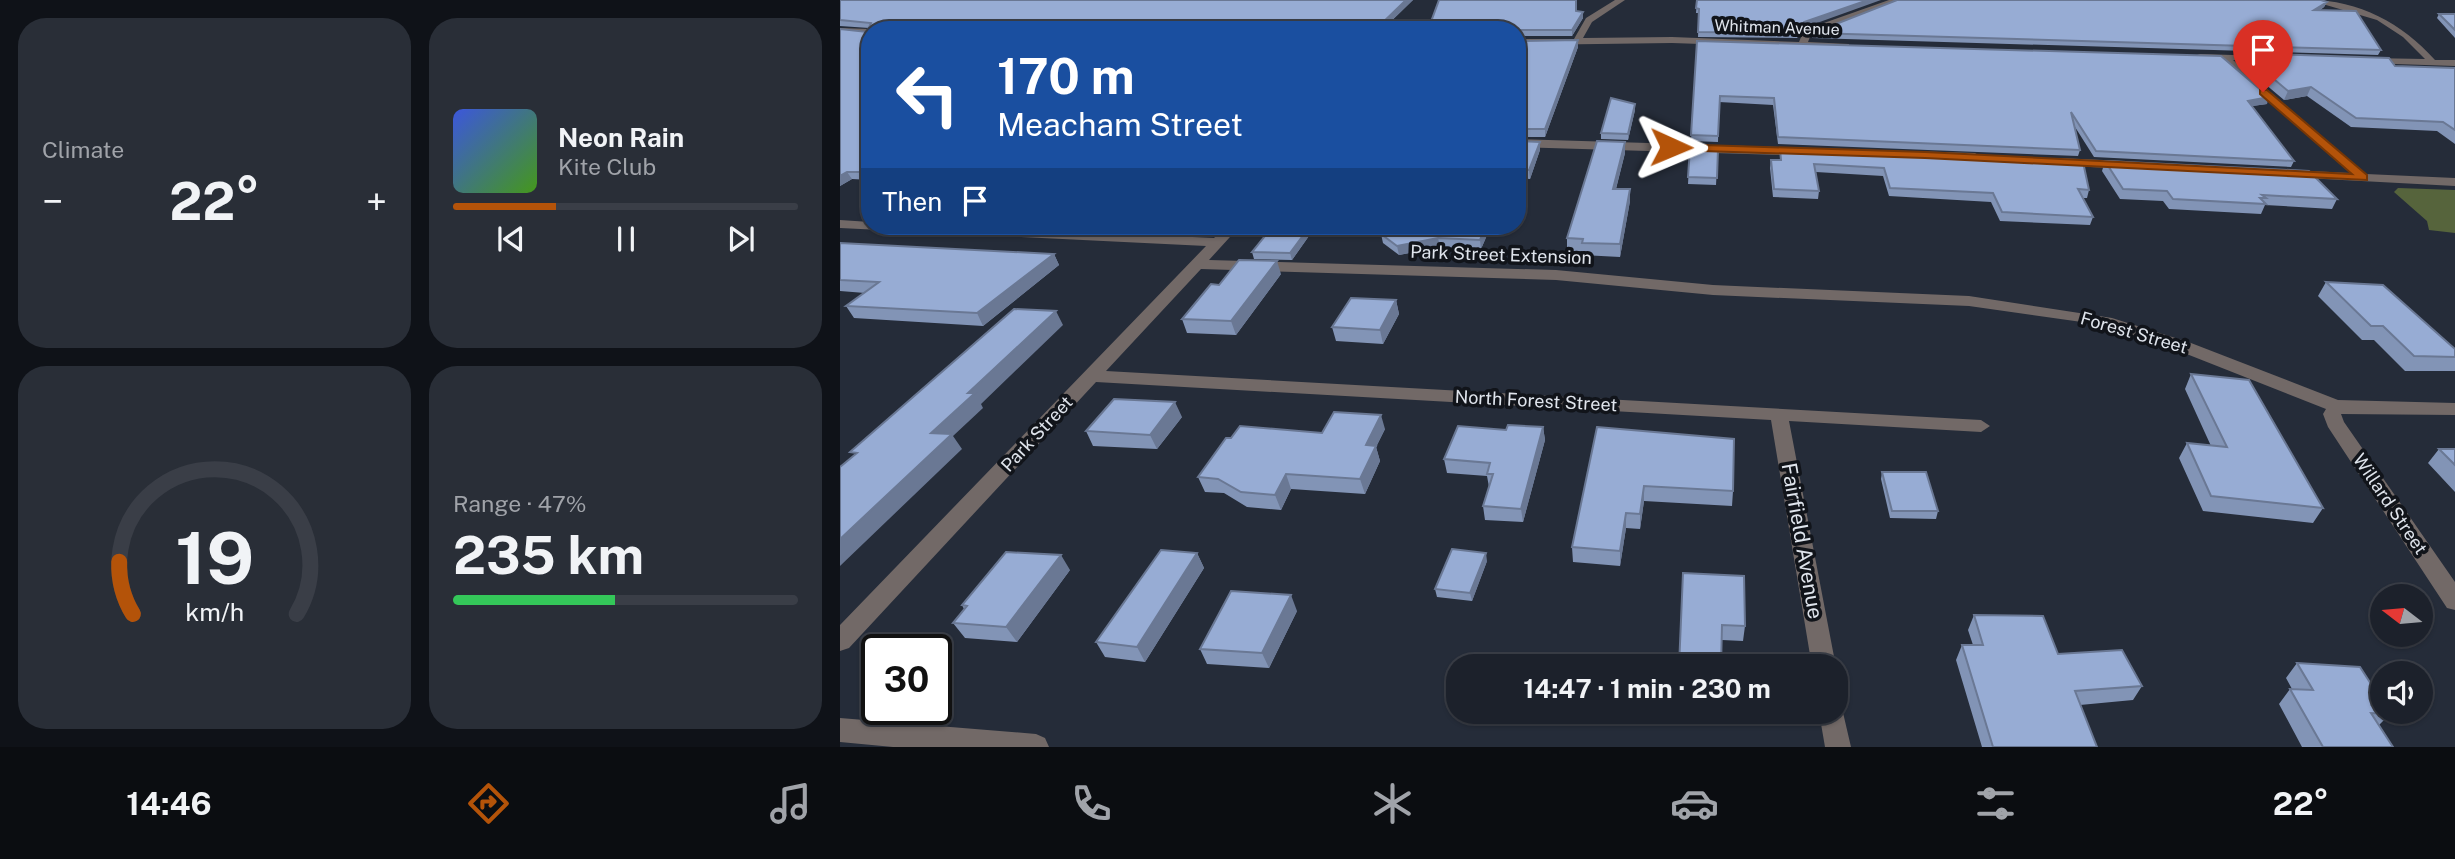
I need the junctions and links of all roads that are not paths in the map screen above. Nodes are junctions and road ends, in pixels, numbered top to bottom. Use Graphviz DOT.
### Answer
graph roads {
  1 [pos="1621,0"];
  2 [pos="1897,0"];
  3 [pos="2313,0"];
  4 [pos="840,31"];
  5 [pos="861,32"];
  6 [pos="1577,41"];
  7 [pos="1526,42"];
  8 [pos="1803,44"];
  9 [pos="1859,46"];
  10 [pos="2182,56"];
  11 [pos="2223,58"];
  12 [pos="2279,59"];
  13 [pos="2362,60"];
  14 [pos="2432,62"];
  15 [pos="2455,62"];
  16 [pos="1526,143"];
  17 [pos="1989,158"];
  18 [pos="2049,161"];
  19 [pos="2143,166"];
  20 [pos="2281,173"];
  21 [pos="2363,178"];
  22 [pos="2455,182"];
  23 [pos="840,224"];
  24 [pos="861,225"];
  25 [pos="1066,235"];
  26 [pos="1225,235"];
  27 [pos="1218,242"];
  28 [pos="1198,264"];
  29 [pos="1803,293"];
  30 [pos="1091,376"];
  31 [pos="2336,406"];
  32 [pos="2455,409"];
  33 [pos="1779,415"];
  34 [pos="1981,426"];
  35 [pos="2455,601"];
  36 [pos="840,641"];
  37 [pos="1822,654"];
  38 [pos="1834,724"];
  39 [pos="840,730"];
  40 [pos="1037,747"];
  41 [pos="1838,747"];
  1 -- 6 [label="street"];
  2 -- 8 [label="street"];
  3 -- 14 [label="street"];
  4 -- 5 [label="street"];
  6 -- 7 [label="street, Whitman Avenue"];
  6 -- 8 [label="street, Whitman Avenue"];
  8 -- 9 [label="street, Whitman Avenue"];
  10 -- 11 [label="street"];
  11 -- 12 [label="street"];
  11 -- 21 [label="street"];
  13 -- 14 [label="street"];
  14 -- 15 [label="street"];
  16 -- 17 [label="street"];
  18 -- 19 [label="street"];
  20 -- 21 [label="street"];
  21 -- 22 [label="street"];
  23 -- 24 [label="street"];
  25 -- 27 [label="street"];
  26 -- 27 [label="street, Park Street"];
  27 -- 28 [label="street, Park Street"];
  28 -- 29 [label="street, Park Street Extension"];
  28 -- 30 [label="street, Park Street"];
  29 -- 31 [label="street, Forest Street"];
  30 -- 33 [label="street, North Forest Street"];
  30 -- 36 [label="street, Park Street"];
  31 -- 32 [label="street, Forest Street"];
  31 -- 35 [label="street, Willard Street"];
  33 -- 34 [label="street, North Forest Street"];
  33 -- 37 [label="street, Fairfield Avenue"];
  38 -- 41 [label="street"];
  39 -- 40 [label="street"];
}
